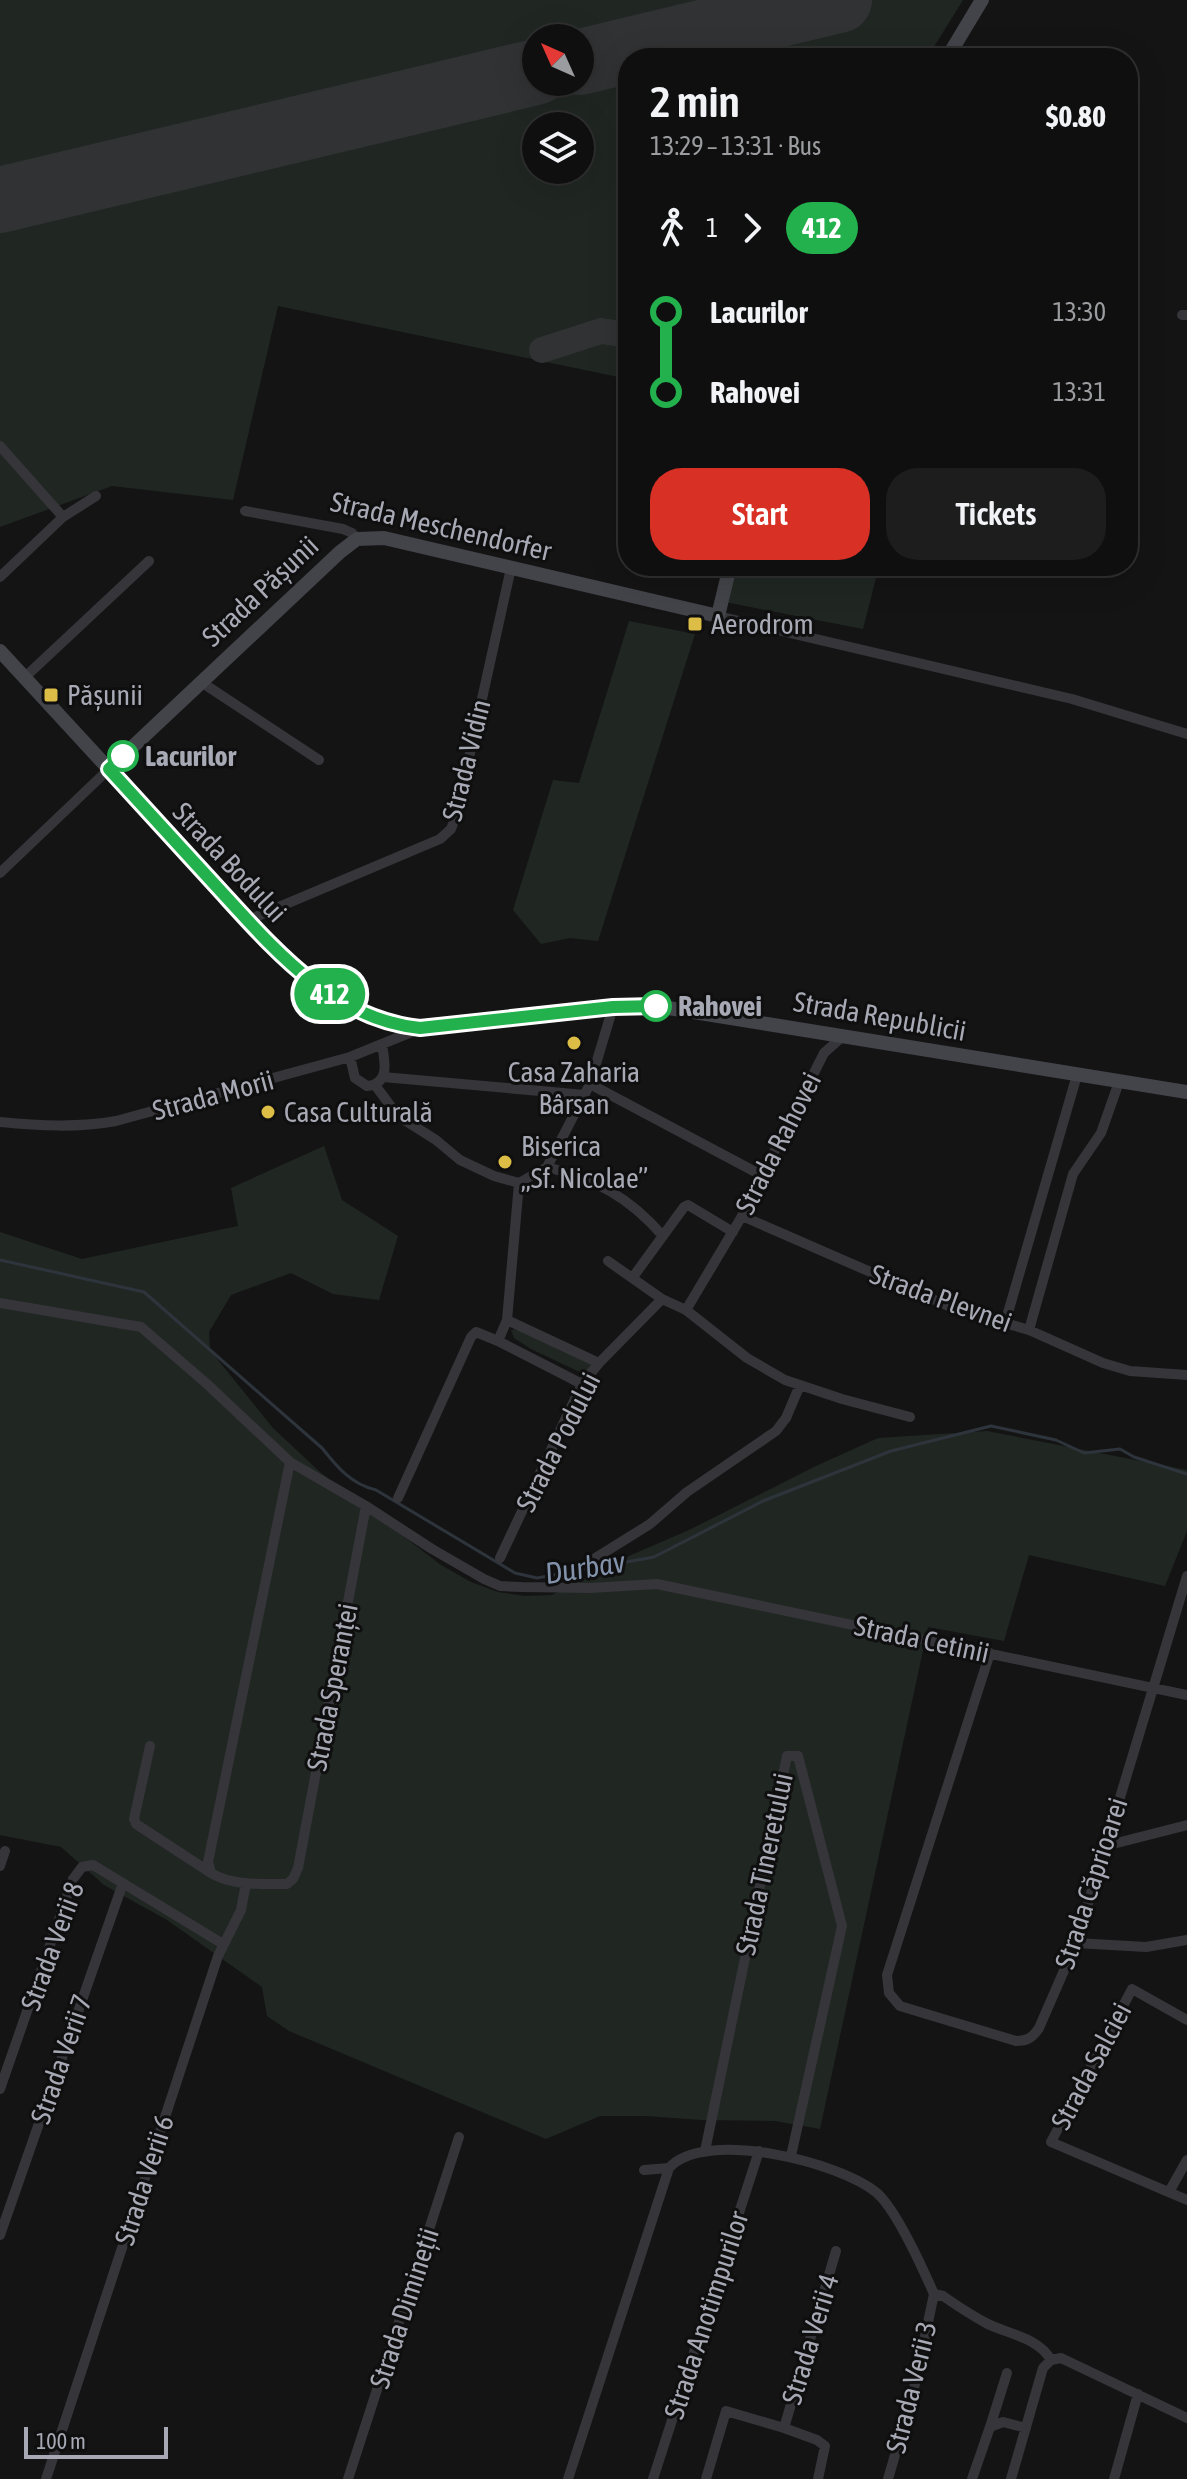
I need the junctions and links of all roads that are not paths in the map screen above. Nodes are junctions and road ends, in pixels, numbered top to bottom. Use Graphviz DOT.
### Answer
graph roads {
  1 [pos="982,0"];
  2 [pos="953,48"];
  3 [pos="0,446"];
  4 [pos="96,496"];
  5 [pos="245,511"];
  6 [pos="63,517"];
  7 [pos="357,539"];
  8 [pos="149,561"];
  9 [pos="511,568"];
  10 [pos="2,572"];
  11 [pos="728,576"];
  12 [pos="718,616"];
  13 [pos="0,651"];
  14 [pos="24,678"];
  15 [pos="201,682"];
  16 [pos="1187,734"];
  17 [pos="319,760"];
  18 [pos="109,769"];
  19 [pos="0,873"];
  20 [pos="248,920"];
  21 [pos="613,1007"];
  22 [pos="398,1026"];
  23 [pos="420,1028"];
  24 [pos="817,1032"];
  25 [pos="842,1037"];
  26 [pos="387,1043"];
  27 [pos="824,1053"];
  28 [pos="350,1057"];
  29 [pos="1077,1075"];
  30 [pos="379,1081"];
  31 [pos="1119,1082"];
  32 [pos="590,1084"];
  33 [pos="1187,1092"];
  34 [pos="585,1095"];
  35 [pos="0,1124"];
  36 [pos="547,1167"];
  37 [pos="763,1176"];
  38 [pos="519,1183"];
  39 [pos="742,1216"];
  40 [pos="733,1232"];
  41 [pos="663,1236"];
  42 [pos="608,1261"];
  43 [pos="633,1277"];
  44 [pos="662,1299"];
  45 [pos="0,1303"];
  46 [pos="686,1310"];
  47 [pos="507,1320"];
  48 [pos="1005,1323"];
  49 [pos="1029,1330"];
  50 [pos="498,1341"];
  51 [pos="599,1363"];
  52 [pos="1187,1375"];
  53 [pos="582,1384"];
  54 [pos="800,1385"];
  55 [pos="910,1417"];
  56 [pos="290,1462"];
  57 [pos="398,1498"];
  58 [pos="366,1506"];
  59 [pos="500,1558"];
  60 [pos="589,1562"];
  61 [pos="1187,1576"];
  62 [pos="1184,1597"];
  63 [pos="990,1653"];
  64 [pos="1152,1689"];
  65 [pos="1187,1695"];
  66 [pos="150,1746"];
  67 [pos="1187,1825"];
  68 [pos="1105,1846"];
  69 [pos="5,1851"];
  70 [pos="0,1866"];
  71 [pos="211,1873"];
  72 [pos="123,1883"];
  73 [pos="246,1883"];
  74 [pos="1187,1940"];
  75 [pos="1076,1943"];
  76 [pos="223,1944"];
  77 [pos="1187,2020"];
  78 [pos="0,2089"];
  79 [pos="459,2137"];
  80 [pos="705,2151"];
  81 [pos="759,2151"];
  82 [pos="791,2156"];
  83 [pos="1187,2160"];
  84 [pos="669,2168"];
  85 [pos="644,2170"];
  86 [pos="1169,2192"];
  87 [pos="1187,2200"];
  88 [pos="0,2235"];
  89 [pos="836,2251"];
  90 [pos="934,2294"];
  91 [pos="1051,2360"];
  92 [pos="1007,2373"];
  93 [pos="1138,2394"];
  94 [pos="1151,2401"];
  95 [pos="1134,2409"];
  96 [pos="1187,2418"];
  97 [pos="990,2427"];
  98 [pos="784,2428"];
  99 [pos="1026,2428"];
  100 [pos="46,2479"];
  101 [pos="348,2479"];
  102 [pos="568,2479"];
  103 [pos="653,2479"];
  104 [pos="706,2479"];
  105 [pos="818,2479"];
  106 [pos="888,2479"];
  107 [pos="972,2479"];
  108 [pos="1011,2479"];
  109 [pos="1114,2479"];
  1 -- 2 [label="main road"];
  3 -- 6 [label="street"];
  4 -- 6 [label="street"];
  5 -- 7 [label="street, Strada Meschendorfer"];
  6 -- 10 [label="street"];
  7 -- 9 [label="main road, Strada Meschendorfer"];
  7 -- 15 [label="main road, Strada Pășunii"];
  8 -- 14 [label="street"];
  9 -- 12 [label="main road, Strada Meschendorfer"];
  9 -- 20 [label="street, Strada Vidin"];
  11 -- 12 [label="main road"];
  12 -- 16 [label="street, Strada Meschendorfer"];
  13 -- 14 [label="main road, Strada Bodului"];
  14 -- 18 [label="main road, Strada Bodului"];
  15 -- 17 [label="street, Strada Pășunii"];
  15 -- 18 [label="main road, Strada Pășunii"];
  18 -- 19 [label="street, Strada Pășunii"];
  18 -- 20 [label="main road, Strada Bodului"];
  20 -- 22 [label="main road, Strada Bodului"];
  21 -- 23 [label="main road, Strada Republicii"];
  21 -- 24 [label="main road, Strada Republicii"];
  21 -- 32 [label="street"];
  22 -- 23 [label="main road, Strada Bodului"];
  22 -- 26 [label="street"];
  23 -- 26 [label="street, Strada Morii"];
  24 -- 25 [label="main road, Strada Republicii"];
  24 -- 27 [label="street"];
  25 -- 27 [label="street"];
  25 -- 29 [label="main road, Strada Republicii"];
  26 -- 28 [label="street, Strada Morii"];
  26 -- 30 [label="street"];
  27 -- 37 [label="street, Strada Rahovei"];
  28 -- 30 [label="street"];
  28 -- 35 [label="street, Strada Morii"];
  29 -- 31 [label="main road, Strada Republicii"];
  29 -- 48 [label="street"];
  30 -- 34 [label="street"];
  30 -- 38 [label="street"];
  31 -- 33 [label="main road, Strada Republicii"];
  31 -- 49 [label="street, Strada Plevnei"];
  32 -- 34 [label="street"];
  32 -- 37 [label="street"];
  34 -- 36 [label="street"];
  36 -- 38 [label="street"];
  36 -- 41 [label="street"];
  37 -- 39 [label="street, Strada Rahovei"];
  38 -- 47 [label="street"];
  39 -- 40 [label="street, Strada Rahovei"];
  39 -- 48 [label="street, Strada Plevnei"];
  40 -- 41 [label="street, Strada Rahovei"];
  40 -- 46 [label="street, Strada Rahovei"];
  41 -- 43 [label="street, Strada Rahovei"];
  42 -- 43 [label="street"];
  43 -- 44 [label="street"];
  44 -- 46 [label="street"];
  44 -- 51 [label="street, Strada Podului"];
  45 -- 56 [label="street, Strada Cetinii"];
  46 -- 54 [label="street"];
  47 -- 50 [label="street"];
  47 -- 51 [label="street"];
  48 -- 49 [label="street, Strada Plevnei"];
  49 -- 52 [label="street"];
  50 -- 53 [label="street"];
  50 -- 57 [label="street"];
  51 -- 53 [label="street, Strada Podului"];
  53 -- 59 [label="street, Strada Podului"];
  54 -- 55 [label="street"];
  54 -- 60 [label="street"];
  56 -- 58 [label="street, Strada Cetinii"];
  56 -- 71 [label="street"];
  58 -- 63 [label="street, Strada Cetinii"];
  58 -- 73 [label="street, Strada Speranței"];
  61 -- 62 [label="street, Strada Căprioarei"];
  62 -- 64 [label="street, Strada Căprioarei"];
  63 -- 64 [label="street, Strada Cetinii"];
  63 -- 75 [label="street, Strada Căprioarei"];
  64 -- 65 [label="street, Strada Cetinii"];
  64 -- 68 [label="street, Strada Căprioarei"];
  66 -- 71 [label="street"];
  67 -- 68 [label="street"];
  68 -- 75 [label="street, Strada Căprioarei"];
  69 -- 70 [label="street"];
  71 -- 73 [label="street"];
  72 -- 76 [label="street, Strada Verii 8"];
  72 -- 78 [label="street, Strada Verii 8"];
  72 -- 88 [label="street, Strada Verii 7"];
  73 -- 76 [label="street, Strada Verii 6"];
  74 -- 75 [label="street"];
  76 -- 100 [label="street, Strada Verii 6"];
  77 -- 86 [label="street, Strada Salciei"];
  79 -- 101 [label="street, Strada Dimineții"];
  80 -- 81 [label="street"];
  80 -- 82 [label="street, Strada Tineretului"];
  80 -- 84 [label="street"];
  81 -- 82 [label="street"];
  81 -- 103 [label="street, Strada Anotimpurilor"];
  82 -- 90 [label="street"];
  83 -- 86 [label="street"];
  84 -- 85 [label="street"];
  84 -- 102 [label="street"];
  86 -- 87 [label="street"];
  89 -- 98 [label="street, Strada Verii 4"];
  90 -- 91 [label="street"];
  90 -- 106 [label="street, Strada Verii 3"];
  91 -- 93 [label="street"];
  91 -- 99 [label="street"];
  92 -- 97 [label="street"];
  93 -- 94 [label="street"];
  93 -- 95 [label="street"];
  94 -- 95 [label="street"];
  94 -- 96 [label="street"];
  95 -- 109 [label="street"];
  97 -- 99 [label="street"];
  97 -- 107 [label="street"];
  98 -- 104 [label="street, Strada Verii 4"];
  98 -- 105 [label="street, Strada Verii 4"];
  99 -- 108 [label="street"];
}
